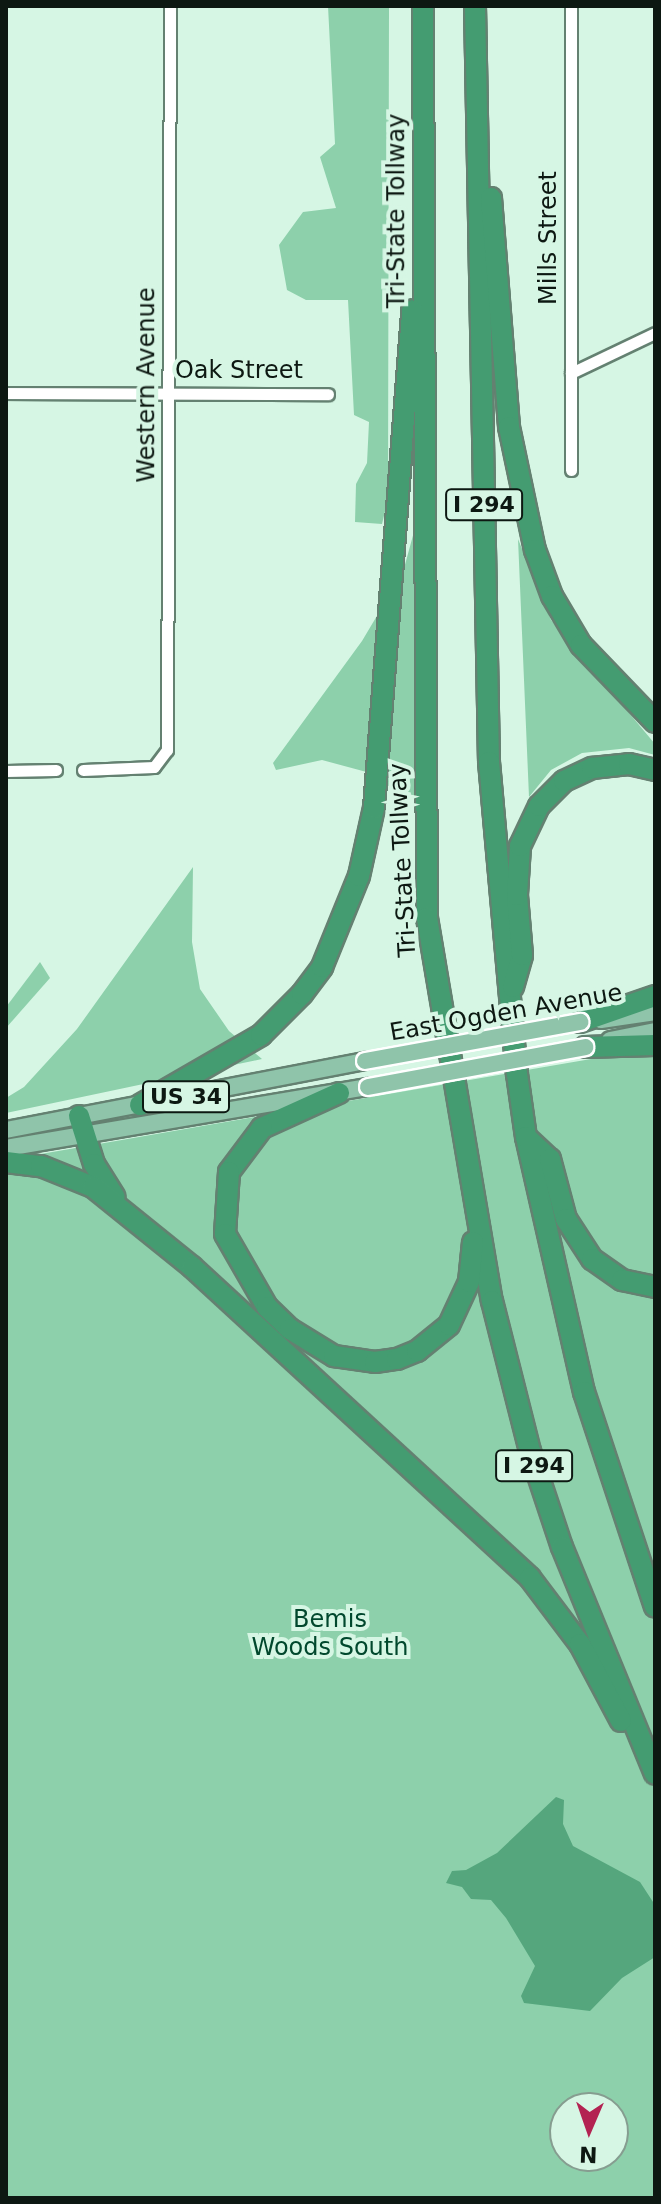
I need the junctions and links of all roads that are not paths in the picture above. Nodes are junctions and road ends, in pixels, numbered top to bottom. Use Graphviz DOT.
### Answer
graph roads {
  1 [pos="170,6"];
  2 [pos="423,6"];
  3 [pos="475,6"];
  4 [pos="571,6"];
  5 [pos="478,106"];
  6 [pos="422,227"];
  7 [pos="655,333"];
  8 [pos="571,373"];
  9 [pos="6,393"];
  10 [pos="169,393"];
  11 [pos="328,394"];
  12 [pos="571,470"];
  13 [pos="655,722"];
  14 [pos="56,770"];
  15 [pos="83,770"];
  16 [pos="655,770"];
  17 [pos="6,771"];
  18 [pos="655,996"];
  19 [pos="509,1003"];
  20 [pos="655,1012"];
  21 [pos="580,1022"];
  22 [pos="655,1031"];
  23 [pos="655,1045"];
  24 [pos="585,1047"];
  25 [pos="339,1093"];
  26 [pos="140,1105"];
  27 [pos="81,1125"];
  28 [pos="6,1130"];
  29 [pos="526,1137"];
  30 [pos="462,1143"];
  31 [pos="6,1148"];
  32 [pos="6,1162"];
  33 [pos="121,1207"];
  34 [pos="655,1287"];
  35 [pos="655,1607"];
  36 [pos="655,1773"];
  1 -- 10 [label="street, Western Avenue"];
  2 -- 6 [label="highway, Tri-State Tollway / I 294"];
  3 -- 5 [label="highway, I 294"];
  4 -- 8 [label="street, Mills Street"];
  5 -- 13 [label="highway"];
  5 -- 19 [label="highway, I 294"];
  6 -- 26 [label="highway"];
  6 -- 30 [label="highway, Tri-State Tollway / I 294"];
  7 -- 8 [label="street"];
  8 -- 12 [label="street, Mills Street"];
  9 -- 10 [label="street, Oak Street"];
  10 -- 11 [label="street, Oak Street"];
  10 -- 15 [label="street, Western Avenue"];
  14 -- 17 [label="street"];
  16 -- 19 [label="highway"];
  18 -- 21 [label="highway"];
  19 -- 29 [label="highway, I 294"];
  20 -- 21 [label="main road, East Ogden Avenue / US 34"];
  21 -- 26 [label="main road, East Ogden Avenue / US 34, bridge"];
  22 -- 24 [label="main road, East Ogden Avenue / US 34"];
  23 -- 24 [label="highway"];
  24 -- 25 [label="main road, East Ogden Avenue / US 34, bridge"];
  25 -- 27 [label="main road, US 34"];
  25 -- 30 [label="highway"];
  26 -- 27 [label="main road, US 34"];
  27 -- 28 [label="main road, US 34"];
  27 -- 31 [label="main road, US 34"];
  27 -- 33 [label="highway"];
  29 -- 34 [label="highway"];
  29 -- 35 [label="highway, I 294"];
  30 -- 36 [label="highway, Tri-State Tollway / I 294"];
  32 -- 33 [label="highway"];
  33 -- 36 [label="highway"];
}
